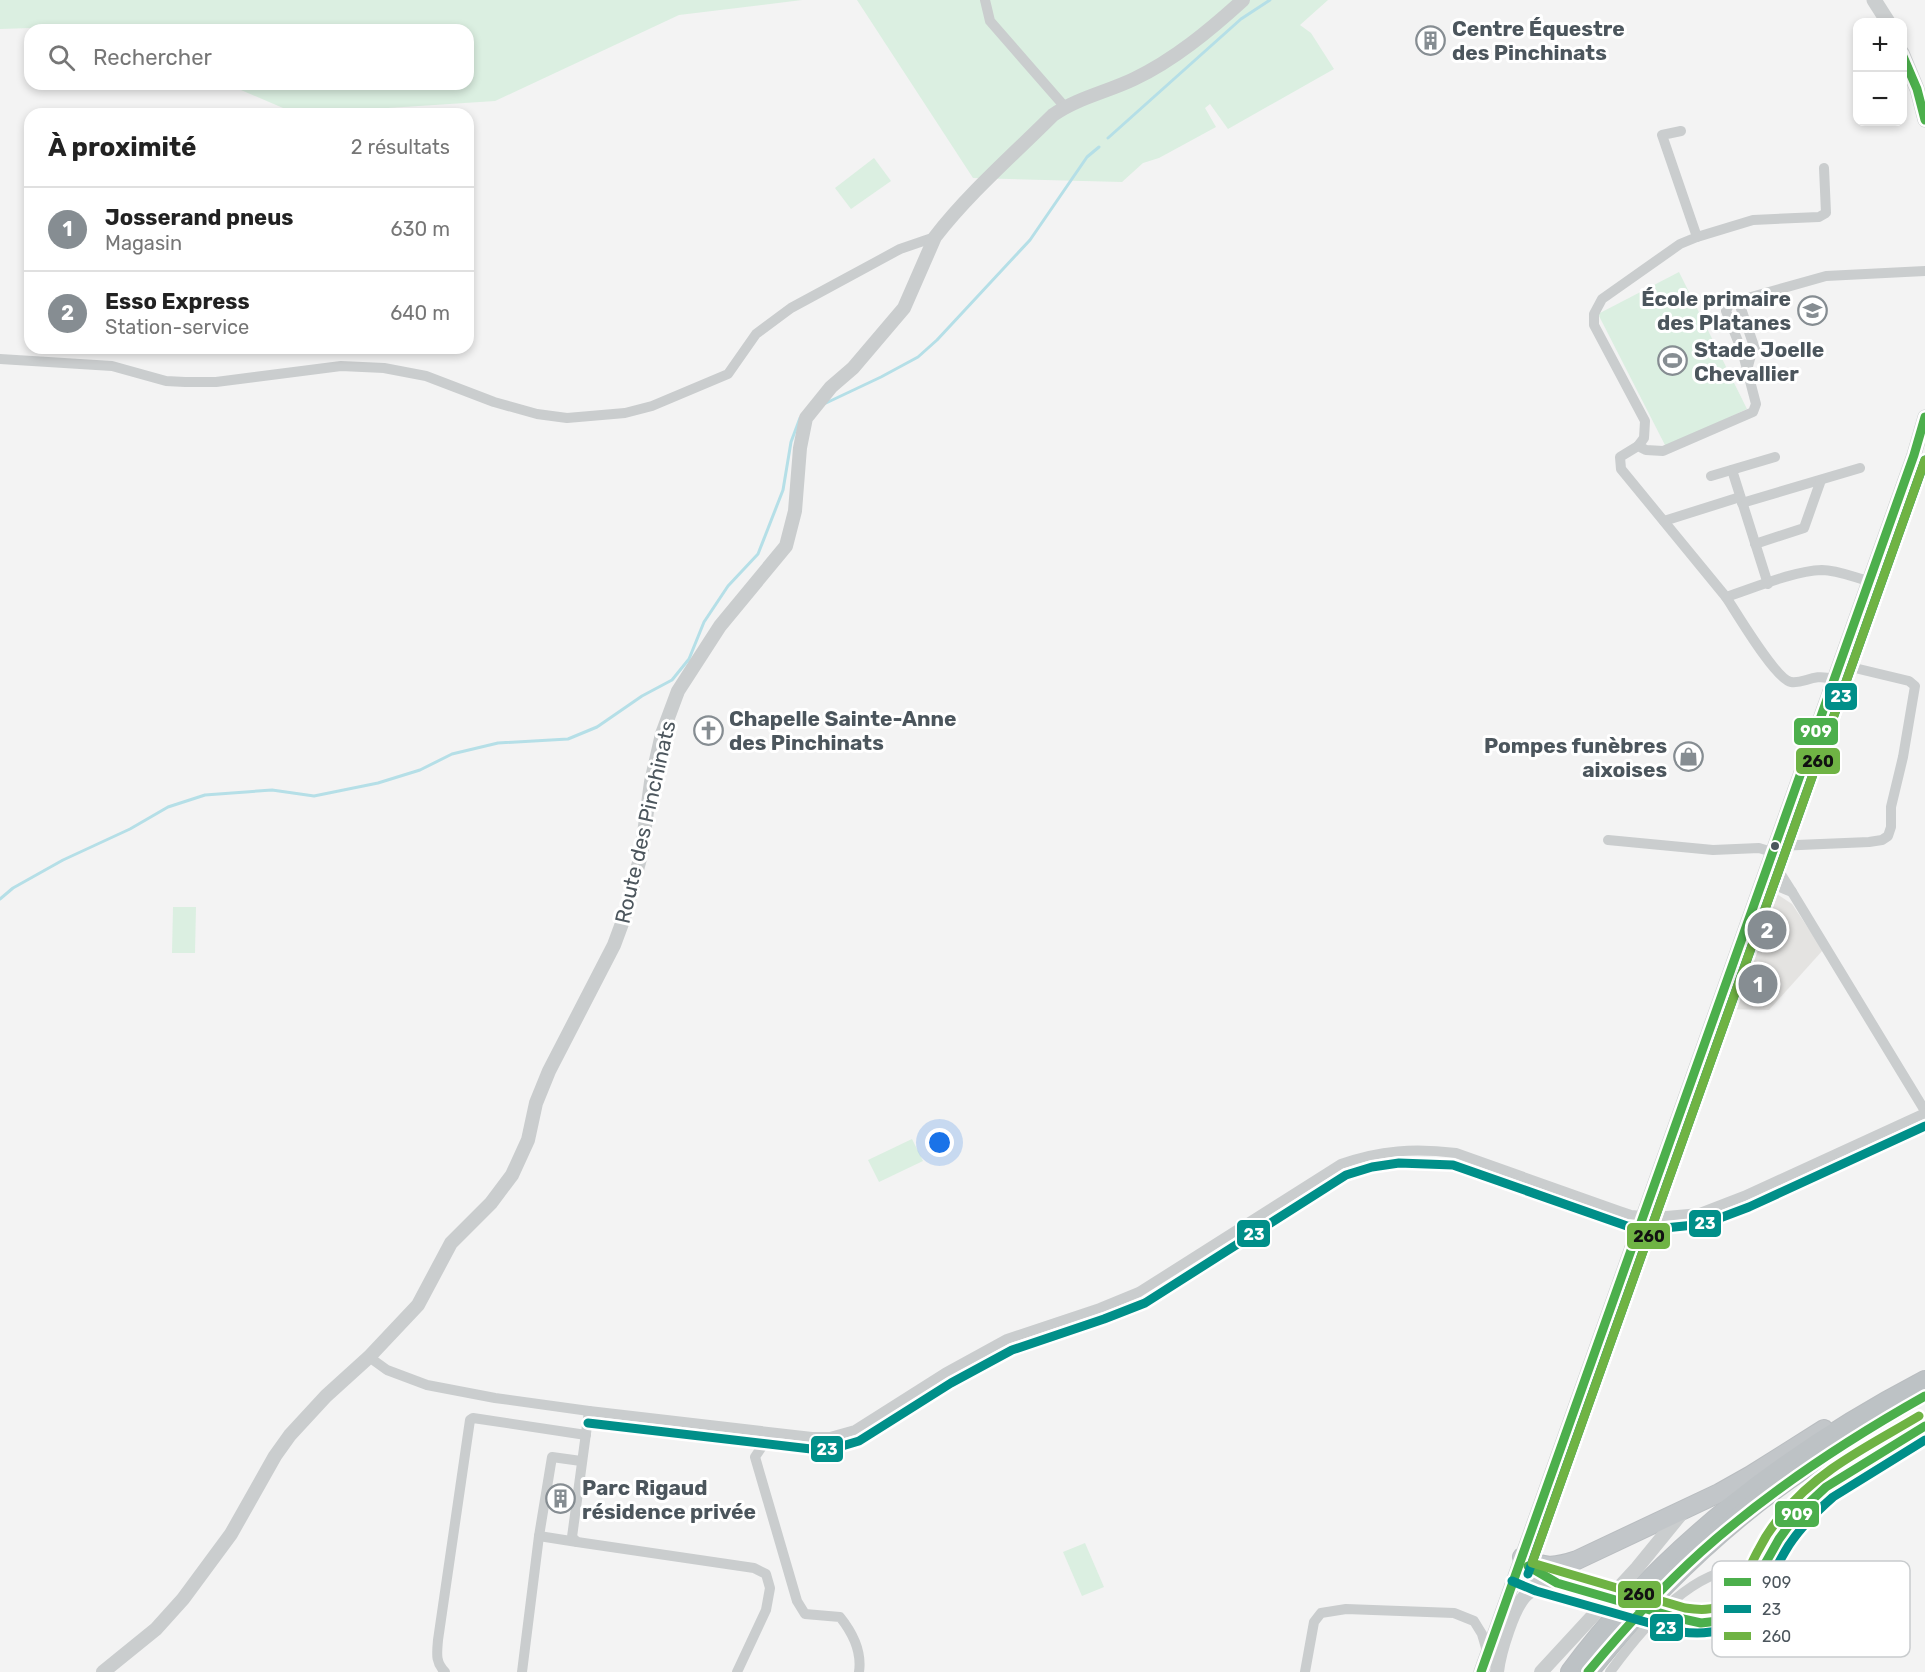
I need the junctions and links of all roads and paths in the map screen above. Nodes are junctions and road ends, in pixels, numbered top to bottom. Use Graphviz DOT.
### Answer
graph roads {
  1 [pos="985,0"];
  2 [pos="1243,0"];
  3 [pos="1874,0"];
  4 [pos="1885,18"];
  5 [pos="1907,65"];
  6 [pos="1065,107"];
  7 [pos="1925,120"];
  8 [pos="1682,131"];
  9 [pos="1824,168"];
  10 [pos="935,237"];
  11 [pos="1697,237"];
  12 [pos="1925,271"];
  13 [pos="1738,300"];
  14 [pos="0,359"];
  15 [pos="1747,372"];
  16 [pos="1925,417"];
  17 [pos="1638,446"];
  18 [pos="1775,457"];
  19 [pos="1860,468"];
  20 [pos="1732,470"];
  21 [pos="1711,476"];
  22 [pos="1821,480"];
  23 [pos="1741,500"];
  24 [pos="1664,521"];
  25 [pos="1755,544"];
  26 [pos="1868,581"];
  27 [pos="1768,584"];
  28 [pos="1726,597"];
  29 [pos="1838,664"];
  30 [pos="1833,679"];
  31 [pos="1608,840"];
  32 [pos="1772,854"];
  33 [pos="1762,880"];
  34 [pos="1792,892"];
  35 [pos="1925,1112"];
  36 [pos="1642,1217"];
  37 [pos="369,1357"];
  38 [pos="1925,1380"];
  39 [pos="1925,1396"];
  40 [pos="589,1411"];
  41 [pos="1925,1426"];
  42 [pos="775,1433"];
  43 [pos="586,1435"];
  44 [pos="581,1461"];
  45 [pos="1687,1509"];
  46 [pos="539,1536"];
  47 [pos="577,1542"];
  48 [pos="1767,1561"];
  49 [pos="1524,1565"];
  50 [pos="1712,1576"];
  51 [pos="1557,1583"];
  52 [pos="1712,1621"];
  53 [pos="1487,1651"];
  54 [pos="103,1672"];
  55 [pos="445,1672"];
  56 [pos="522,1672"];
  57 [pos="737,1672"];
  58 [pos="859,1672"];
  59 [pos="1305,1672"];
  60 [pos="1481,1672"];
  61 [pos="1487,1672"];
  62 [pos="1497,1672"];
  63 [pos="1541,1672"];
  64 [pos="1571,1672"];
  65 [pos="1588,1672"];
  66 [pos="1610,1672"];
  1 -- 6 [label="street"];
  2 -- 6 [label="street, Route des Pinchinats"];
  3 -- 4 [label="main road"];
  5 -- 7 [label="main road"];
  6 -- 10 [label="street, Route des Pinchinats"];
  8 -- 11 [label="street"];
  9 -- 11 [label="street"];
  10 -- 14 [label="street"];
  10 -- 37 [label="street, Route des Pinchinats"];
  11 -- 17 [label="street"];
  12 -- 13 [label="street"];
  13 -- 15 [label="street"];
  13 -- 15 [label="street"];
  15 -- 17 [label="street"];
  16 -- 26 [label="main road"];
  17 -- 24 [label="street"];
  18 -- 20 [label="street"];
  19 -- 22 [label="street"];
  20 -- 21 [label="street"];
  20 -- 23 [label="street"];
  22 -- 23 [label="street"];
  22 -- 25 [label="street"];
  23 -- 24 [label="street"];
  23 -- 25 [label="street"];
  24 -- 28 [label="street"];
  25 -- 27 [label="street"];
  26 -- 27 [label="street"];
  26 -- 29 [label="main road"];
  27 -- 28 [label="street"];
  28 -- 30 [label="street"];
  29 -- 30 [label="main road"];
  29 -- 32 [label="street"];
  30 -- 32 [label="main road"];
  31 -- 32 [label="street"];
  32 -- 33 [label="main road"];
  32 -- 34 [label="street"];
  33 -- 34 [label="street"];
  33 -- 36 [label="main road"];
  34 -- 35 [label="street"];
  35 -- 36 [label="street"];
  36 -- 42 [label="street"];
  36 -- 49 [label="main road"];
  37 -- 40 [label="street"];
  37 -- 54 [label="street, Route des Pinchinats"];
  38 -- 45 [label="highway"];
  38 -- 64 [label="highway"];
  39 -- 65 [label="highway"];
  40 -- 42 [label="street"];
  40 -- 43 [label="street"];
  41 -- 48 [label="street"];
  42 -- 58 [label="street"];
  43 -- 44 [label="street"];
  43 -- 55 [label="street"];
  44 -- 46 [label="street"];
  44 -- 47 [label="street"];
  45 -- 49 [label="highway"];
  45 -- 63 [label="street"];
  46 -- 47 [label="street"];
  46 -- 56 [label="street"];
  47 -- 57 [label="street"];
  49 -- 51 [label="street"];
  49 -- 53 [label="main road"];
  49 -- 61 [label="main road"];
  50 -- 66 [label="street"];
  51 -- 52 [label="street, bridge"];
  51 -- 62 [label="street"];
  53 -- 59 [label="street"];
  53 -- 60 [label="main road"];
}
